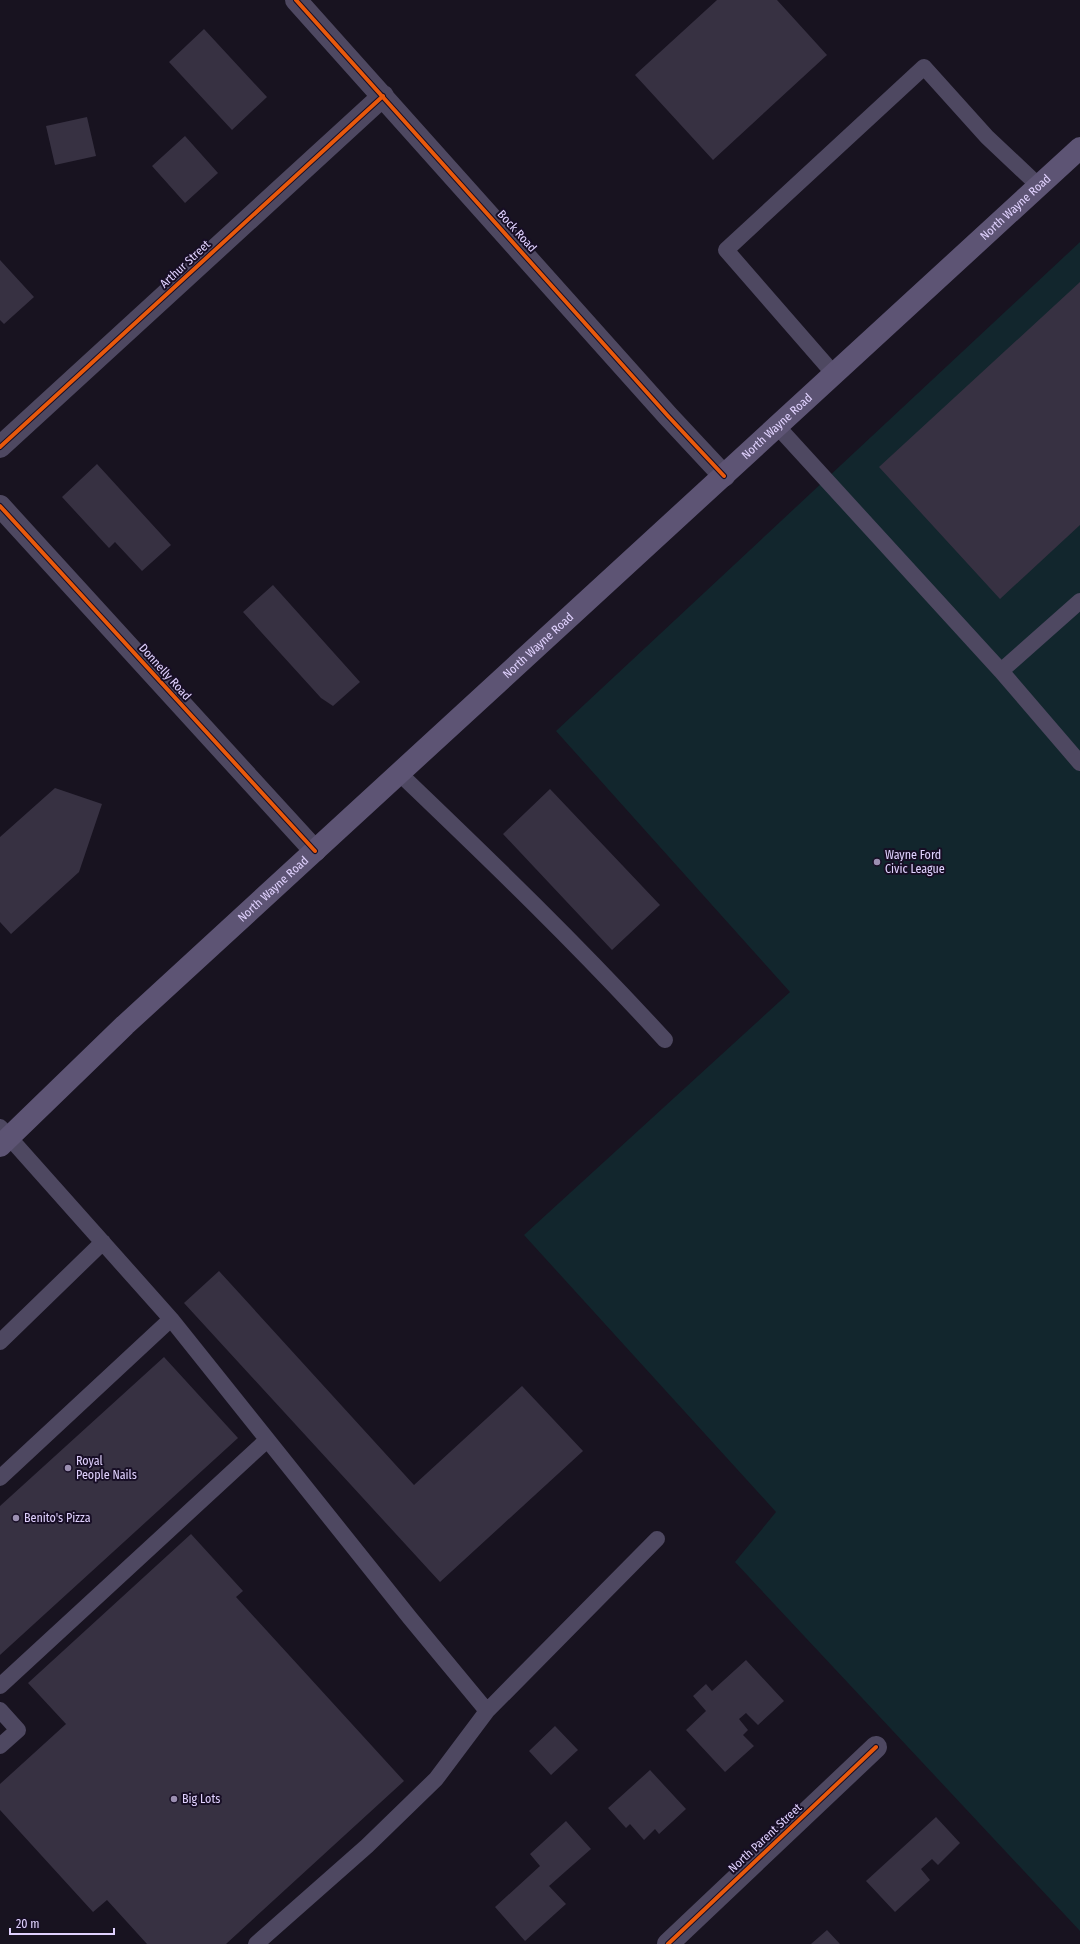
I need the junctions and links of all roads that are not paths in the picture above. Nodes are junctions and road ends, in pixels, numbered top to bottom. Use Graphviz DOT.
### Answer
graph roads {
  1 [pos="296,0"];
  2 [pos="383,96"];
  3 [pos="1078,154"];
  4 [pos="1039,186"];
  5 [pos="834,374"];
  6 [pos="777,426"];
  7 [pos="0,447"];
  8 [pos="724,476"];
  9 [pos="0,506"];
  10 [pos="1080,601"];
  11 [pos="1001,671"];
  12 [pos="1080,764"];
  13 [pos="400,774"];
  14 [pos="315,851"];
  15 [pos="665,1040"];
  16 [pos="3,1137"];
  17 [pos="103,1242"];
  18 [pos="170,1319"];
  19 [pos="0,1342"];
  20 [pos="267,1440"];
  21 [pos="0,1478"];
  22 [pos="657,1539"];
  23 [pos="0,1686"];
  24 [pos="0,1710"];
  25 [pos="487,1711"];
  26 [pos="0,1746"];
  27 [pos="876,1747"];
  28 [pos="256,1944"];
  29 [pos="668,1944"];
  1 -- 2 [label="street, Bock Road"];
  2 -- 7 [label="street, Arthur Street"];
  2 -- 8 [label="street, Bock Road"];
  3 -- 4 [label="main road, North Wayne Road"];
  4 -- 5 [label="main road, North Wayne Road"];
  4 -- 5 [label="lane"];
  5 -- 6 [label="main road, North Wayne Road"];
  6 -- 8 [label="main road, North Wayne Road"];
  6 -- 11 [label="lane"];
  8 -- 13 [label="main road, North Wayne Road"];
  9 -- 14 [label="street, Donnelly Road"];
  10 -- 11 [label="lane"];
  11 -- 12 [label="lane"];
  13 -- 14 [label="main road, North Wayne Road"];
  13 -- 15 [label="lane"];
  14 -- 16 [label="main road, North Wayne Road"];
  16 -- 17 [label="lane"];
  17 -- 18 [label="lane"];
  17 -- 19 [label="lane"];
  18 -- 20 [label="lane"];
  18 -- 21 [label="lane"];
  20 -- 23 [label="lane"];
  20 -- 25 [label="lane"];
  22 -- 25 [label="lane"];
  24 -- 26 [label="lane"];
  25 -- 28 [label="lane"];
  27 -- 29 [label="street, North Parent Street"];
}
